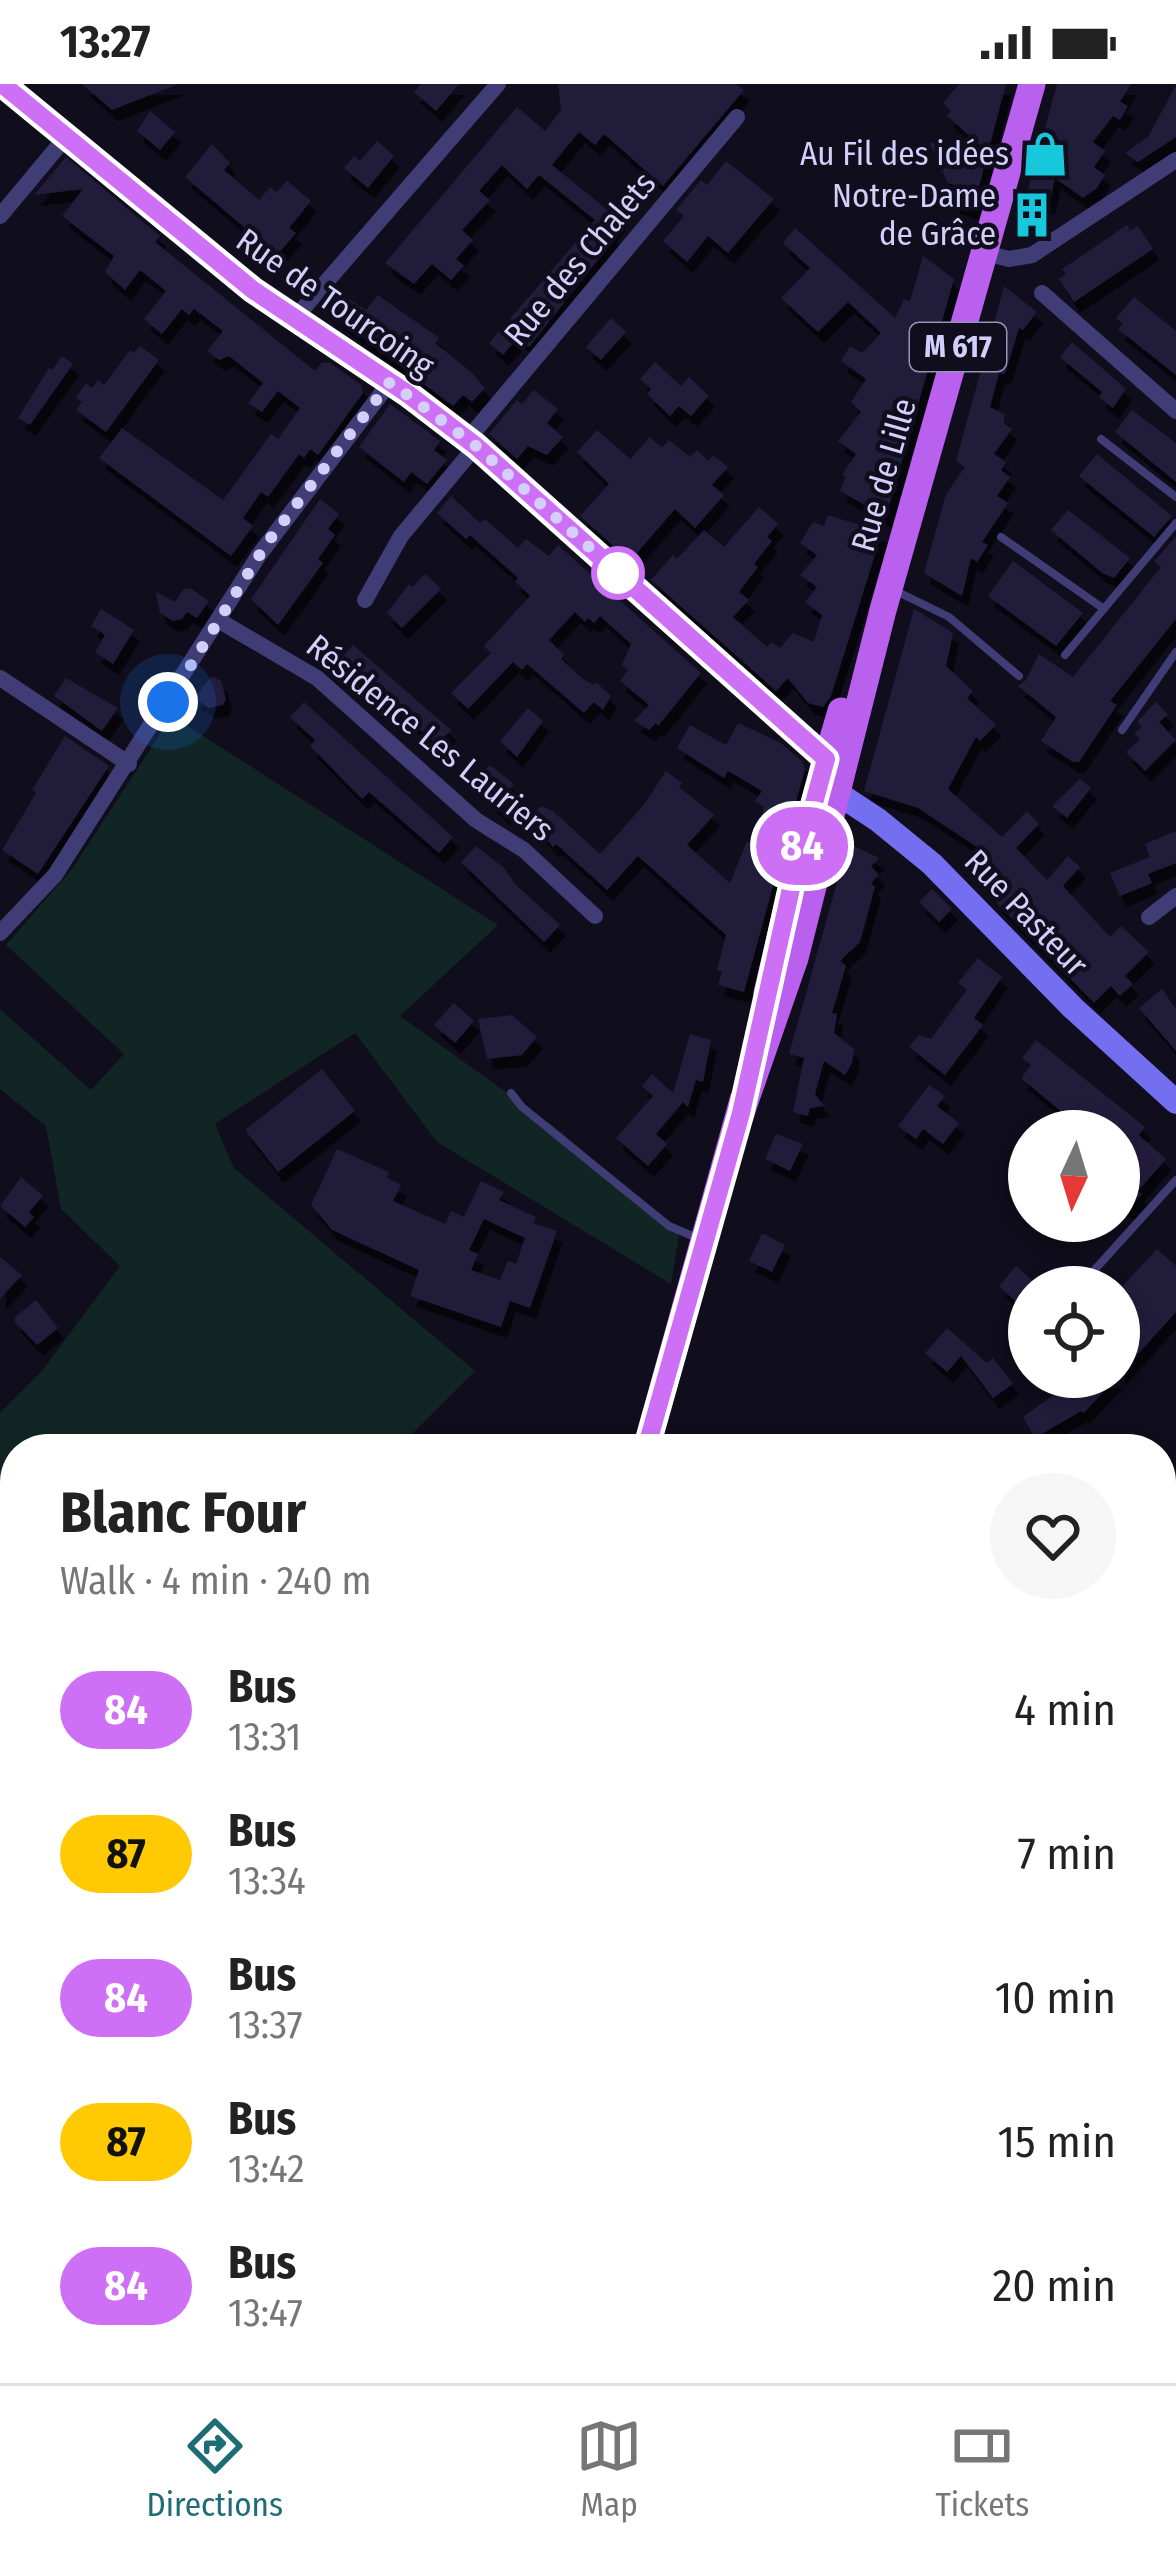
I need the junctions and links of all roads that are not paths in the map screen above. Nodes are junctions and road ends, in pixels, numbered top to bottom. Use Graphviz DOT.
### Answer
graph roads {
  1 [pos="2,84"];
  2 [pos="498,84"];
  3 [pos="1032,84"];
  4 [pos="737,117"];
  5 [pos="65,137"];
  6 [pos="1176,160"];
  7 [pos="0,216"];
  8 [pos="985,254"];
  9 [pos="1042,293"];
  10 [pos="295,319"];
  11 [pos="390,382"];
  12 [pos="1176,411"];
  13 [pos="1101,439"];
  14 [pos="472,443"];
  15 [pos="1176,497"];
  16 [pos="1176,523"];
  17 [pos="1001,536"];
  18 [pos="365,599"];
  19 [pos="886,599"];
  20 [pos="1104,609"];
  21 [pos="218,620"];
  22 [pos="1176,652"];
  23 [pos="1065,656"];
  24 [pos="1018,676"];
  25 [pos="0,678"];
  26 [pos="1121,730"];
  27 [pos="129,764"];
  28 [pos="832,776"];
  29 [pos="1176,896"];
  30 [pos="595,916"];
  31 [pos="1149,917"];
  32 [pos="0,934"];
  33 [pos="511,1093"];
  34 [pos="1176,1102"];
  35 [pos="1176,1180"];
  36 [pos="704,1241"];
  37 [pos="1097,1266"];
  38 [pos="650,1434"];
  1 -- 5 [label="main road, Rue de Tourcoing"];
  2 -- 10 [label="street"];
  3 -- 8 [label="main road, Rue de Lille / M 617"];
  4 -- 14 [label="street, Rue des Chalets"];
  5 -- 7 [label="street"];
  5 -- 10 [label="main road, Rue de Tourcoing"];
  6 -- 8 [label="street"];
  8 -- 19 [label="main road, Rue de Lille / M 617"];
  9 -- 12 [label="street"];
  10 -- 11 [label="main road, Rue de Tourcoing"];
  11 -- 14 [label="main road, Rue de Tourcoing"];
  11 -- 21 [label="street"];
  13 -- 15 [label="lane"];
  14 -- 18 [label="street, Rue des Chalets"];
  14 -- 28 [label="main road, Rue de Tourcoing"];
  16 -- 20 [label="lane"];
  17 -- 20 [label="lane"];
  19 -- 24 [label="lane"];
  19 -- 28 [label="main road, Rue de Lille / M 617"];
  20 -- 23 [label="lane"];
  21 -- 27 [label="street"];
  21 -- 30 [label="street, Résidence Les Lauriers"];
  22 -- 26 [label="lane"];
  25 -- 27 [label="street"];
  27 -- 32 [label="street"];
  28 -- 34 [label="main road, Rue Pasteur"];
  28 -- 36 [label="main road, Rue de Lille / M 617"];
  29 -- 31 [label="street"];
  33 -- 36 [label="lane"];
  35 -- 37 [label="lane"];
  36 -- 38 [label="main road, Rue de Lille / M 617"];
}
